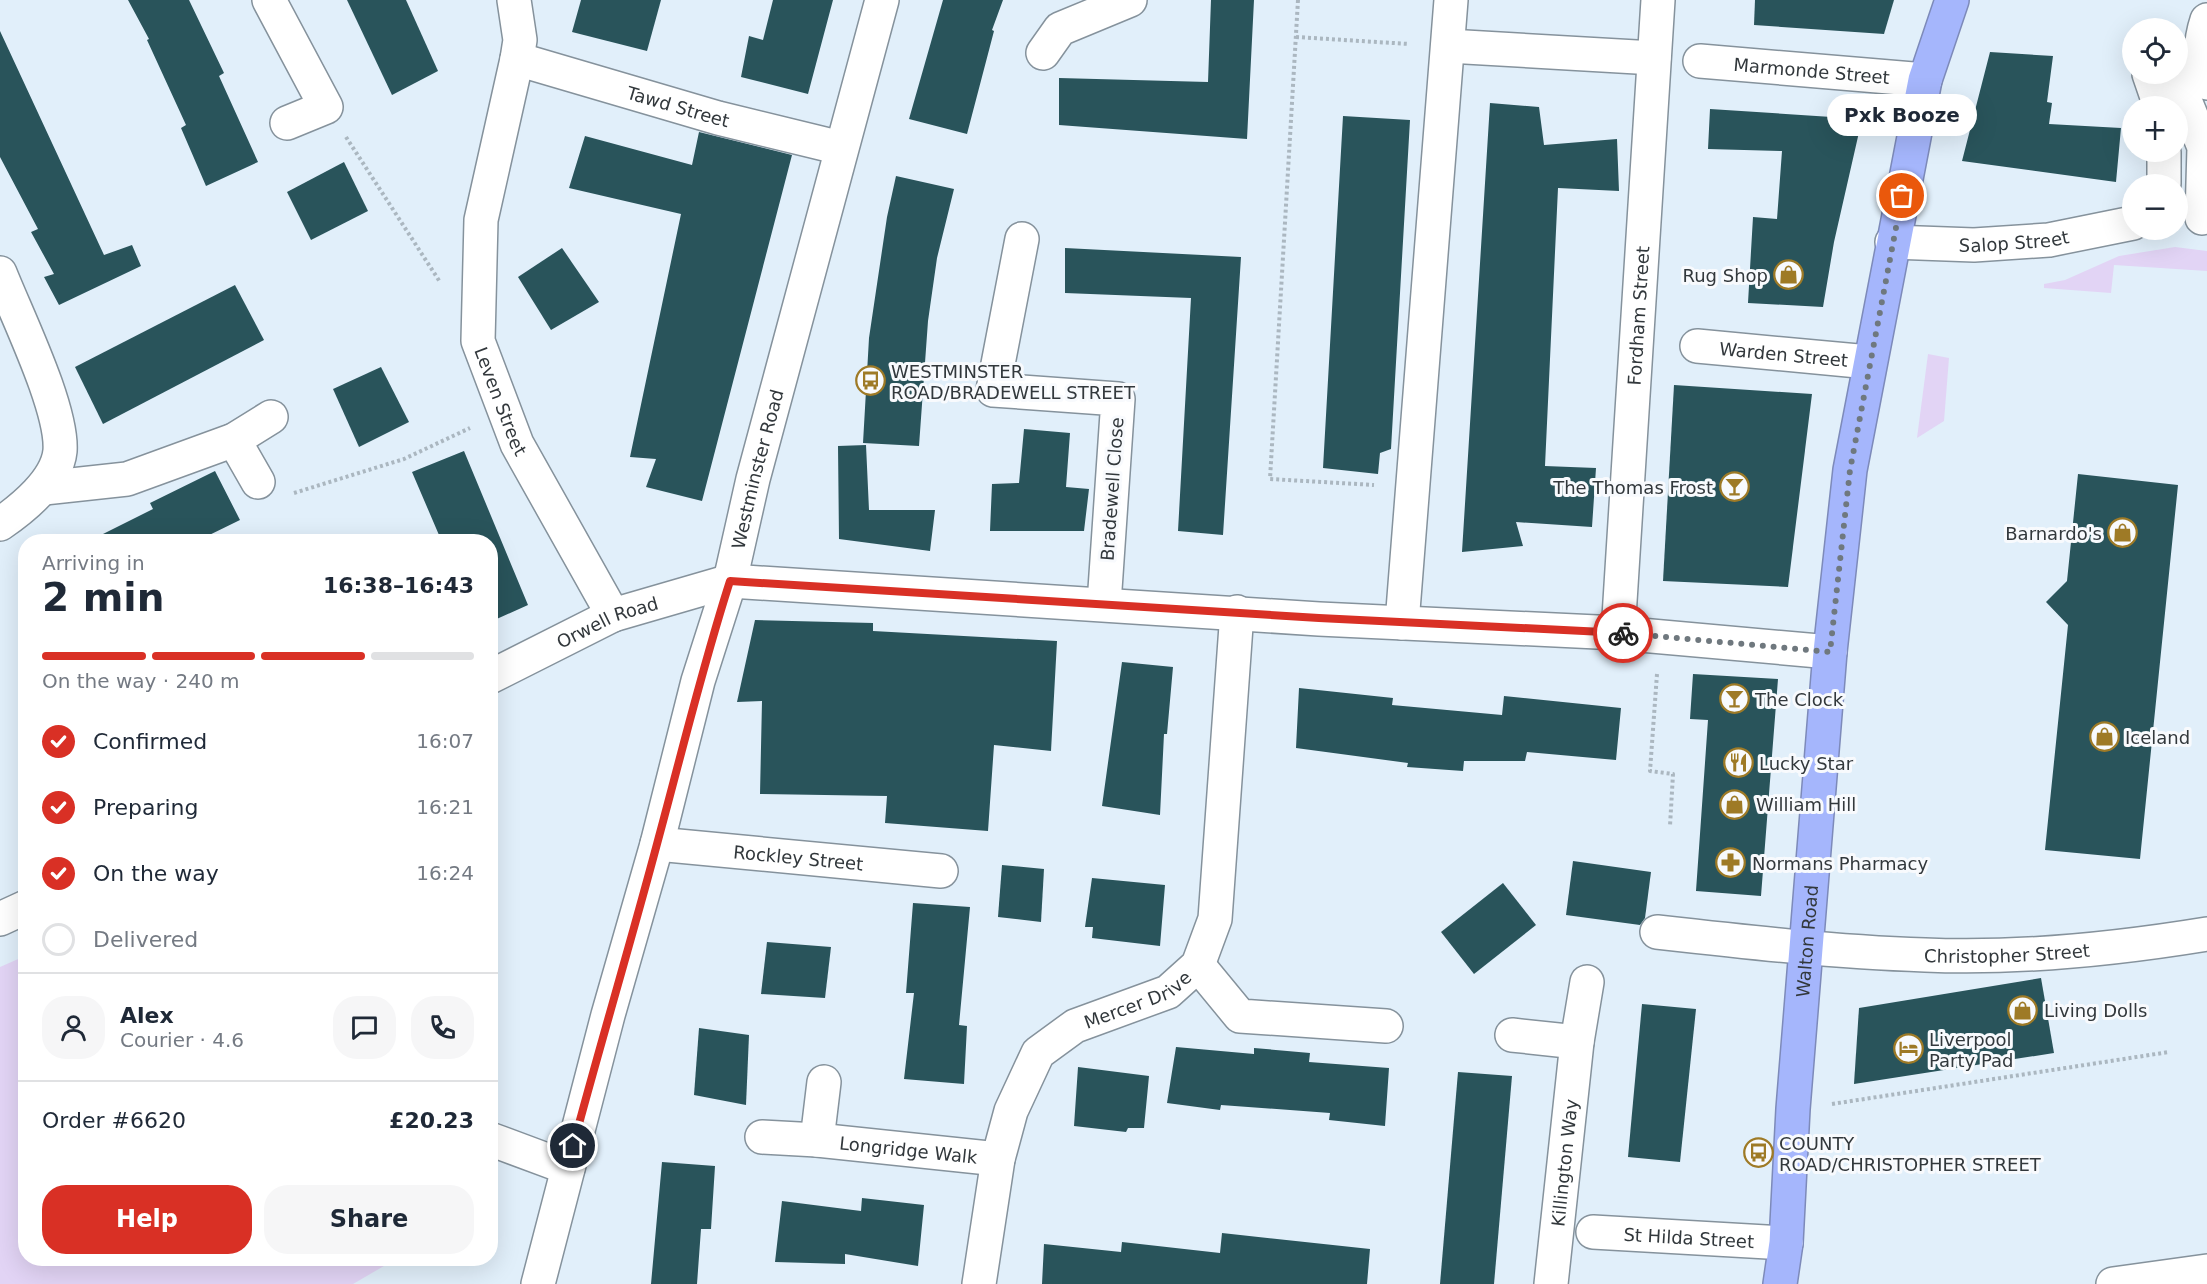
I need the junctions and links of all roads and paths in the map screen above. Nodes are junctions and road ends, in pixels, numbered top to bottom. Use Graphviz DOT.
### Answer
graph roads {
  1 [pos="269,0"];
  2 [pos="514,0"];
  3 [pos="882,0"];
  4 [pos="1130,0"];
  5 [pos="1298,0"];
  6 [pos="1450,0"];
  7 [pos="1658,0"];
  8 [pos="1952,0"];
  9 [pos="2207,20"];
  10 [pos="1296,37"];
  11 [pos="1448,46"];
  12 [pos="1043,53"];
  13 [pos="1654,58"];
  14 [pos="517,59"];
  15 [pos="1700,61"];
  16 [pos="1926,80"];
  17 [pos="2207,83"];
  18 [pos="2182,84"];
  19 [pos="326,107"];
  20 [pos="287,123"];
  21 [pos="841,148"];
  22 [pos="2196,218"];
  23 [pos="2122,225"];
  24 [pos="1022,239"];
  25 [pos="1892,242"];
  26 [pos="0,273"];
  27 [pos="446,292"];
  28 [pos="1697,346"];
  29 [pos="1869,362"];
  30 [pos="505,412"];
  31 [pos="270,417"];
  32 [pos="234,440"];
  33 [pos="258,482"];
  34 [pos="1412,487"];
  35 [pos="44,488"];
  36 [pos="0,524"];
  37 [pos="730,581"];
  38 [pos="1104,604"];
  39 [pos="1237,612"];
  40 [pos="613,615"];
  41 [pos="1402,622"];
  42 [pos="1618,633"];
  43 [pos="1660,637"];
  44 [pos="1830,652"];
  45 [pos="498,673"];
  46 [pos="1670,826"];
  47 [pos="657,844"];
  48 [pos="941,871"];
  49 [pos="18,911"];
  50 [pos="0,919"];
  51 [pos="1657,932"];
  52 [pos="2207,934"];
  53 [pos="1807,948"];
  54 [pos="1197,965"];
  55 [pos="1587,982"];
  56 [pos="1386,1026"];
  57 [pos="1512,1035"];
  58 [pos="1577,1042"];
  59 [pos="2169,1052"];
  60 [pos="824,1082"];
  61 [pos="1859,1100"];
  62 [pos="762,1137"];
  63 [pos="817,1140"];
  64 [pos="498,1142"];
  65 [pos="998,1159"];
  66 [pos="568,1168"];
  67 [pos="1593,1232"];
  68 [pos="1786,1243"];
  69 [pos="2207,1271"];
  70 [pos="538,1284"];
  71 [pos="979,1284"];
  72 [pos="1551,1284"];
  73 [pos="1780,1284"];
  74 [pos="2113,1284"];
  1 -- 19 [label="street"];
  2 -- 14 [label="street, Leven Street"];
  3 -- 21 [label="street, Westminster Road"];
  4 -- 12 [label="street"];
  5 -- 10 [label="path"];
  6 -- 11 [label="street"];
  7 -- 13 [label="street, Fordham Street"];
  8 -- 16 [label="highway, Walton Road"];
  9 -- 17 [label="street"];
  10 -- 11 [label="path"];
  10 -- 34 [label="path"];
  11 -- 13 [label="street"];
  11 -- 34 [label="street"];
  13 -- 42 [label="street, Fordham Street"];
  14 -- 21 [label="street, Tawd Street"];
  14 -- 30 [label="street, Leven Street"];
  15 -- 16 [label="street, Marmonde Street"];
  16 -- 25 [label="highway, Walton Road"];
  18 -- 22 [label="street"];
  19 -- 20 [label="street"];
  19 -- 27 [label="path"];
  21 -- 37 [label="street, Westminster Road"];
  23 -- 25 [label="street, Salop Street"];
  24 -- 38 [label="street, Bradewell Close"];
  25 -- 29 [label="highway, Walton Road"];
  26 -- 35 [label="street"];
  28 -- 29 [label="street, Warden Street"];
  29 -- 44 [label="highway, Walton Road"];
  30 -- 33 [label="path"];
  30 -- 40 [label="street, Leven Street"];
  31 -- 32 [label="street"];
  32 -- 33 [label="street"];
  32 -- 35 [label="street"];
  34 -- 41 [label="street"];
  35 -- 36 [label="street"];
  37 -- 38 [label="street, Orwell Road"];
  37 -- 40 [label="street, Orwell Road"];
  37 -- 47 [label="street, Westminster Road"];
  38 -- 39 [label="street, Orwell Road"];
  39 -- 41 [label="street, Orwell Road"];
  39 -- 54 [label="street, Mercer Drive"];
  40 -- 45 [label="street, Orwell Road"];
  41 -- 42 [label="street, Orwell Road"];
  42 -- 43 [label="street, Orwell Road"];
  43 -- 44 [label="street, Orwell Road"];
  43 -- 46 [label="path"];
  44 -- 53 [label="highway, Walton Road"];
  47 -- 48 [label="street, Rockley Street"];
  47 -- 66 [label="street, Westminster Road"];
  49 -- 50 [label="street"];
  51 -- 53 [label="street"];
  52 -- 53 [label="street, Christopher Street"];
  53 -- 68 [label="highway, Walton Road"];
  54 -- 56 [label="street"];
  54 -- 65 [label="street, Mercer Drive"];
  55 -- 58 [label="street, Killington Way"];
  57 -- 58 [label="street"];
  58 -- 72 [label="street, Killington Way"];
  59 -- 61 [label="path"];
  60 -- 63 [label="street, Longridge Walk"];
  62 -- 63 [label="street, Longridge Walk"];
  63 -- 65 [label="street, Longridge Walk"];
  64 -- 66 [label="street"];
  65 -- 71 [label="street, Mercer Drive"];
  66 -- 70 [label="street, Westminster Road"];
  67 -- 68 [label="street, St Hilda Street"];
  68 -- 73 [label="highway, Walton Road"];
  69 -- 74 [label="street"];
}
